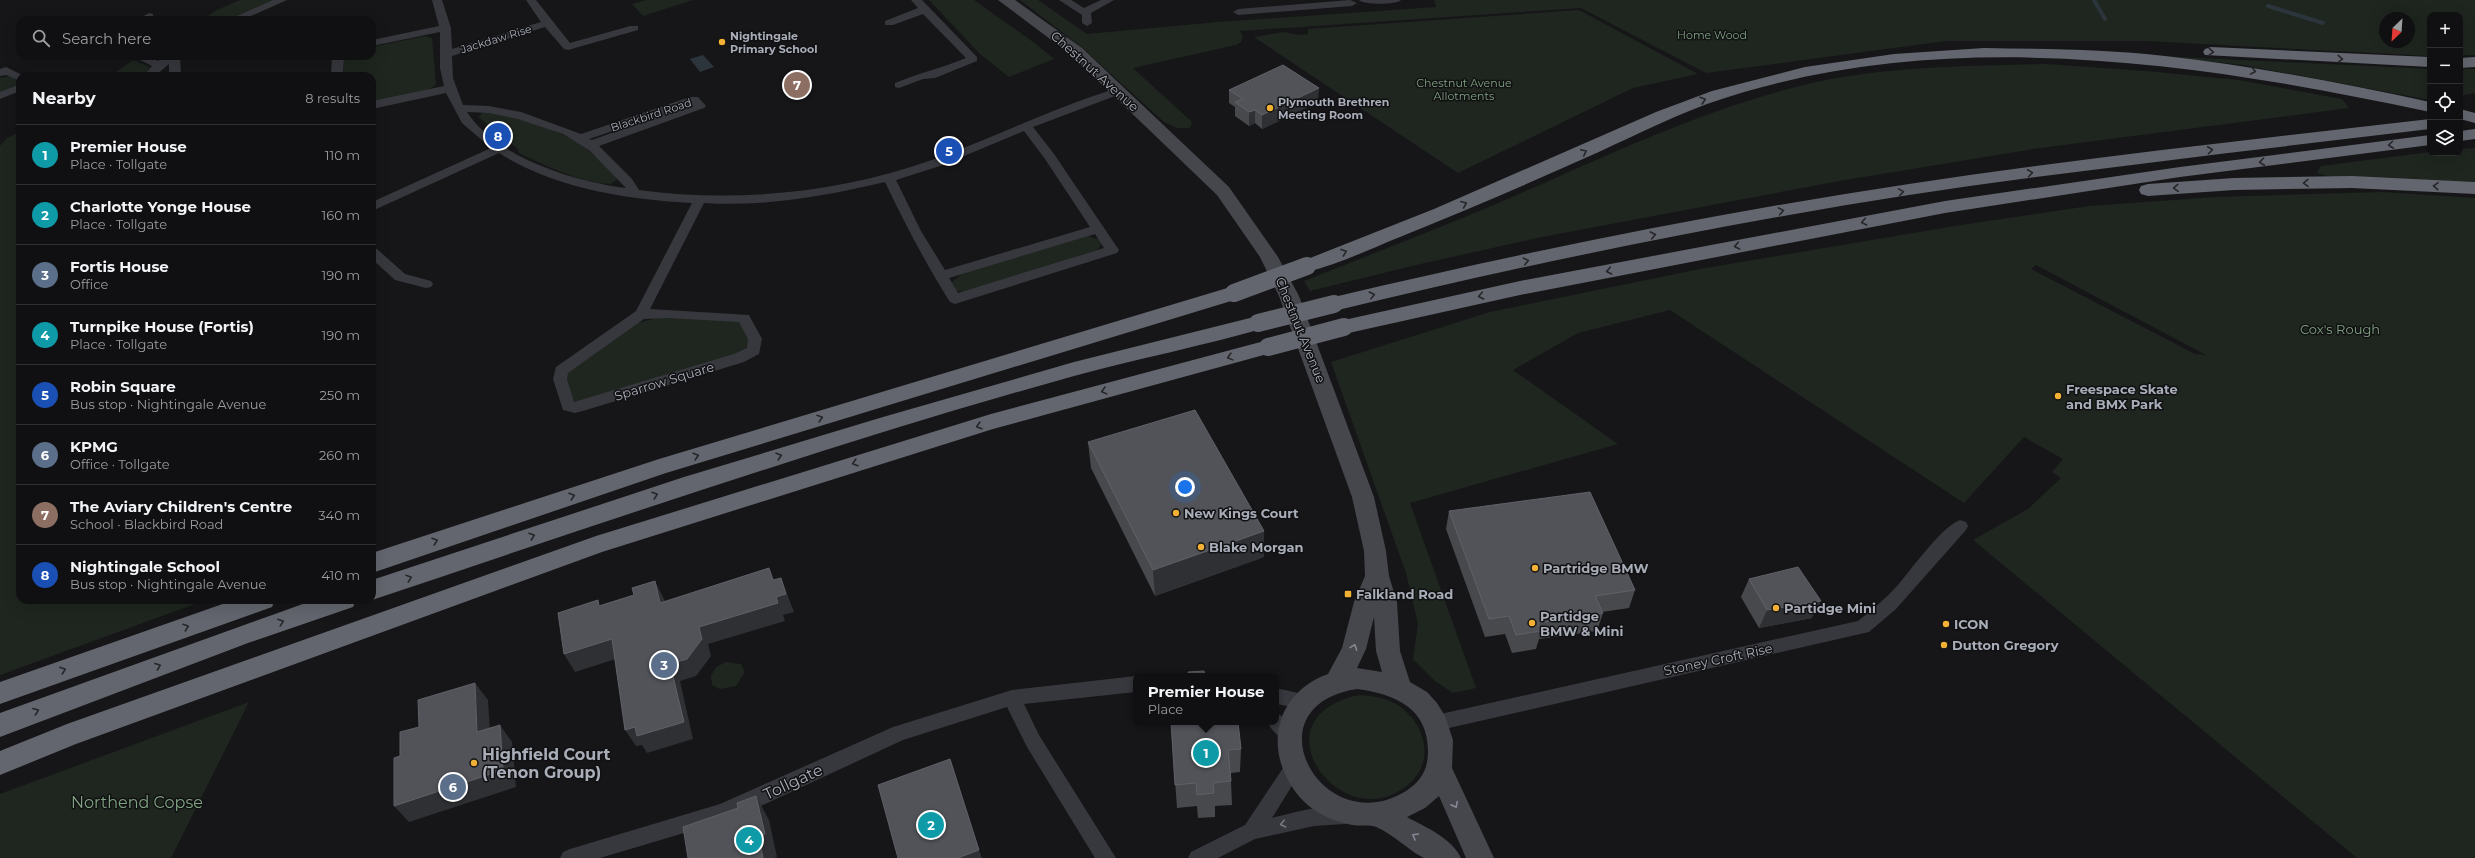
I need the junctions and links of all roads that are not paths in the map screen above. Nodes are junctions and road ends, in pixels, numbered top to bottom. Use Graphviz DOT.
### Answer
graph roads {
  1 [pos="282,0"];
  2 [pos="437,0"];
  3 [pos="531,0"];
  4 [pos="916,0"];
  5 [pos="1005,0"];
  6 [pos="1064,0"];
  7 [pos="1109,0"];
  8 [pos="1364,0"];
  9 [pos="1396,0"];
  10 [pos="1352,3"];
  11 [pos="1288,4"];
  12 [pos="924,10"];
  13 [pos="1084,12"];
  14 [pos="1238,12"];
  15 [pos="243,16"];
  16 [pos="546,23"];
  17 [pos="889,23"];
  18 [pos="1087,23"];
  19 [pos="446,28"];
  20 [pos="634,28"];
  21 [pos="376,42"];
  22 [pos="446,54"];
  23 [pos="1963,54"];
  24 [pos="148,60"];
  25 [pos="168,60"];
  26 [pos="174,60"];
  27 [pos="338,60"];
  28 [pos="2427,62"];
  29 [pos="2463,62"];
  30 [pos="2475,62"];
  31 [pos="160,65"];
  32 [pos="153,72"];
  33 [pos="175,72"];
  34 [pos="338,72"];
  35 [pos="0,73"];
  36 [pos="16,76"];
  37 [pos="899,85"];
  38 [pos="451,88"];
  39 [pos="16,89"];
  40 [pos="1119,91"];
  41 [pos="0,96"];
  42 [pos="376,104"];
  43 [pos="459,109"];
  44 [pos="2425,111"];
  45 [pos="2427,124"];
  46 [pos="1026,126"];
  47 [pos="2475,134"];
  48 [pos="2327,136"];
  49 [pos="2463,136"];
  50 [pos="580,138"];
  51 [pos="2427,140"];
  52 [pos="590,145"];
  53 [pos="500,148"];
  54 [pos="889,178"];
  55 [pos="2475,188"];
  56 [pos="634,194"];
  57 [pos="700,199"];
  58 [pos="376,205"];
  59 [pos="1903,214"];
  60 [pos="1096,229"];
  61 [pos="376,256"];
  62 [pos="941,276"];
  63 [pos="426,284"];
  64 [pos="641,314"];
  65 [pos="1960,526"];
  66 [pos="376,561"];
  67 [pos="1377,576"];
  68 [pos="376,589"];
  69 [pos="252,604"];
  70 [pos="332,604"];
  71 [pos="1337,682"];
  72 [pos="1133,684"];
  73 [pos="1398,687"];
  74 [pos="0,693"];
  75 [pos="1279,697"];
  76 [pos="1012,698"];
  77 [pos="1305,701"];
  78 [pos="1436,723"];
  79 [pos="0,725"];
  80 [pos="1282,727"];
  81 [pos="0,763"];
  82 [pos="1294,768"];
  83 [pos="1440,769"];
  84 [pos="1367,814"];
  85 [pos="1252,831"];
  86 [pos="570,858"];
  87 [pos="1106,858"];
  88 [pos="1198,858"];
  89 [pos="1447,858"];
  90 [pos="1480,858"];
  1 -- 15 [label="street"];
  2 -- 19 [label="street"];
  3 -- 16 [label="street, Jackdaw Rise"];
  4 -- 12 [label="street"];
  5 -- 40 [label="street, Chestnut Avenue"];
  6 -- 13 [label="street"];
  7 -- 13 [label="street"];
  8 -- 9 [label="street"];
  10 -- 11 [label="street"];
  11 -- 14 [label="street"];
  12 -- 17 [label="street"];
  12 -- 37 [label="street"];
  13 -- 18 [label="street"];
  16 -- 20 [label="street, Jackdaw Rise"];
  16 -- 22 [label="street, Jackdaw Rise"];
  19 -- 21 [label="street"];
  19 -- 22 [label="street"];
  22 -- 38 [label="street"];
  23 -- 28 [label="highway, one-way"];
  23 -- 44 [label="highway, one-way"];
  66 -- 23 [label="highway, one-way, bridge"];
  24 -- 31 [label="street"];
  25 -- 31 [label="street"];
  26 -- 33 [label="street"];
  27 -- 34 [label="street"];
  29 -- 30 [label="highway"];
  31 -- 32 [label="street"];
  35 -- 36 [label="street"];
  38 -- 42 [label="street"];
  38 -- 43 [label="street"];
  39 -- 41 [label="street"];
  40 -- 46 [label="street"];
  40 -- 67 [label="street, Chestnut Avenue"];
  43 -- 50 [label="street"];
  43 -- 53 [label="street"];
  44 -- 48 [label="highway"];
  45 -- 48 [label="highway"];
  46 -- 54 [label="street"];
  46 -- 60 [label="street"];
  47 -- 49 [label="highway"];
  68 -- 48 [label="highway, one-way, bridge"];
  50 -- 52 [label="street"];
  50 -- 52 [label="street, Blackbird Road"];
  51 -- 59 [label="highway, one-way"];
  52 -- 56 [label="street"];
  53 -- 56 [label="street"];
  53 -- 58 [label="street"];
  54 -- 57 [label="street"];
  54 -- 62 [label="street"];
  55 -- 59 [label="highway, one-way"];
  56 -- 57 [label="street"];
  57 -- 64 [label="street, Sparrow Square"];
  59 -- 81 [label="highway, one-way, bridge"];
  60 -- 62 [label="street"];
  60 -- 62 [label="street"];
  61 -- 63 [label="street"];
  64 -- 64 [label="street, Sparrow Square"];
  65 -- 78 [label="street, Stoney Croft Rise"];
  71 -- 67 [label="street, Chestnut Avenue, one-way"];
  67 -- 73 [label="street, Chestnut Avenue"];
  74 -- 69 [label="highway, one-way"];
  79 -- 70 [label="highway, one-way"];
  71 -- 73 [label="street"];
  71 -- 77 [label="street"];
  72 -- 76 [label="street, Tollgate"];
  73 -- 78 [label="street"];
  75 -- 77 [label="street"];
  76 -- 86 [label="street, Tollgate"];
  76 -- 87 [label="street"];
  77 -- 80 [label="street"];
  78 -- 83 [label="street"];
  80 -- 82 [label="street"];
  82 -- 84 [label="street"];
  82 -- 85 [label="street"];
  83 -- 84 [label="street"];
  83 -- 90 [label="street, one-way"];
  84 -- 85 [label="street, one-way"];
  89 -- 84 [label="street, one-way"];
  85 -- 88 [label="street"];
}
